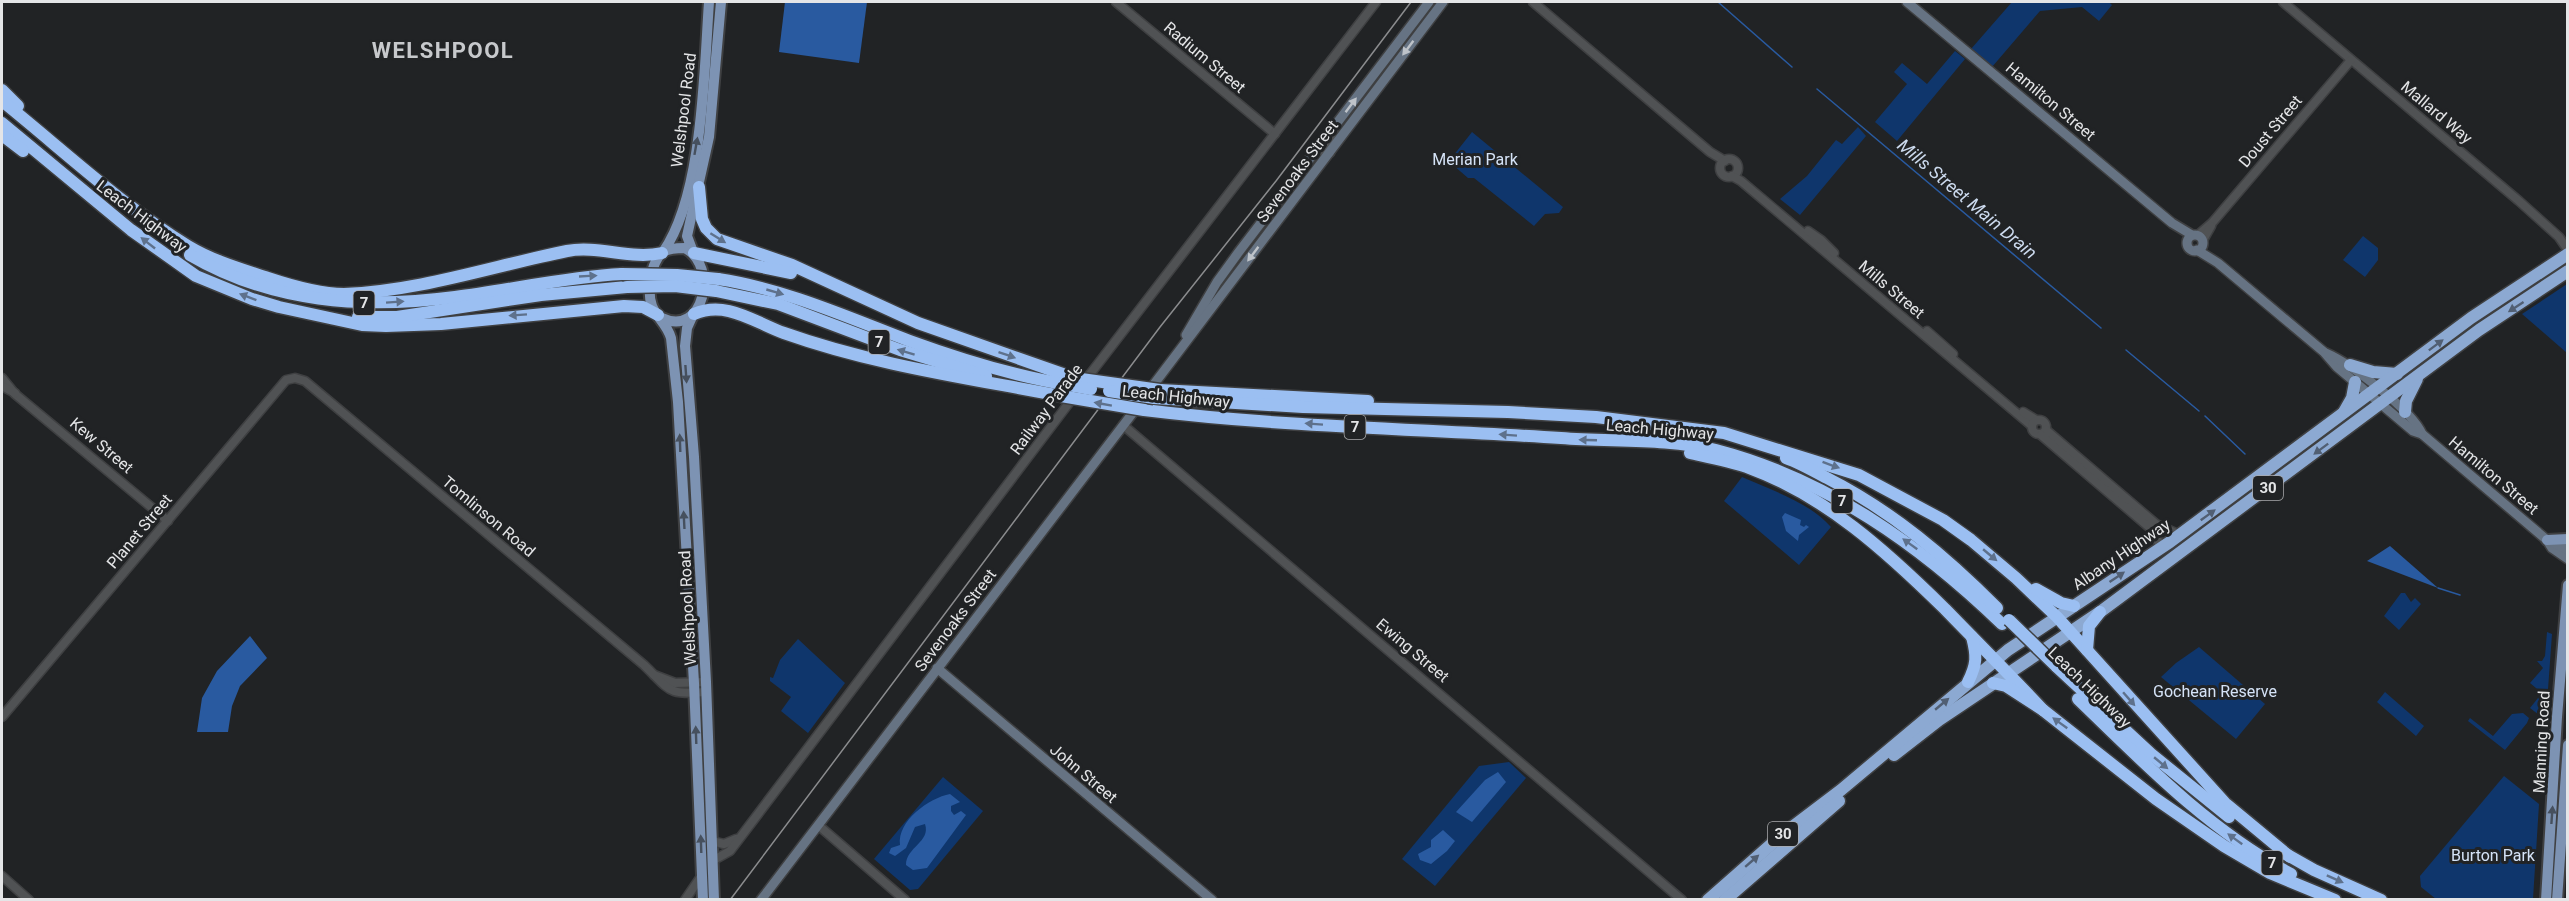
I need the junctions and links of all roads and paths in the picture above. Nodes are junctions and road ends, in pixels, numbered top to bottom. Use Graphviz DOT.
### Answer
graph roads {
  1 [pos="709,2"];
  2 [pos="720,2"];
  3 [pos="1116,2"];
  4 [pos="1376,2"];
  5 [pos="1428,2"];
  6 [pos="1443,2"];
  7 [pos="1533,2"];
  8 [pos="1909,2"];
  9 [pos="2283,2"];
  10 [pos="2351,60"];
  11 [pos="715,75"];
  12 [pos="2,90"];
  13 [pos="701,97"];
  14 [pos="2,101"];
  15 [pos="2,123"];
  16 [pos="1332,130"];
  17 [pos="2,135"];
  18 [pos="1275,135"];
  19 [pos="1316,152"];
  20 [pos="1330,153"];
  21 [pos="79,163"];
  22 [pos="1723,163"];
  23 [pos="1735,173"];
  24 [pos="699,187"];
  25 [pos="86,194"];
  26 [pos="131,207"];
  27 [pos="2197,241"];
  28 [pos="2568,252"];
  29 [pos="662,253"];
  30 [pos="693,253"];
  31 [pos="2568,271"];
  32 [pos="717,285"];
  33 [pos="870,302"];
  34 [pos="279,307"];
  35 [pos="693,315"];
  36 [pos="660,317"];
  37 [pos="2324,352"];
  38 [pos="1173,358"];
  39 [pos="2350,365"];
  40 [pos="2397,374"];
  41 [pos="2419,375"];
  42 [pos="2,378"];
  43 [pos="305,381"];
  44 [pos="1071,381"];
  45 [pos="2355,382"];
  46 [pos="2,386"];
  47 [pos="2374,391"];
  48 [pos="1174,392"];
  49 [pos="15,393"];
  50 [pos="1042,393"];
  51 [pos="1157,394"];
  52 [pos="2385,401"];
  53 [pos="1268,406"];
  54 [pos="2405,412"];
  55 [pos="2342,416"];
  56 [pos="1596,417"];
  57 [pos="2034,423"];
  58 [pos="1123,425"];
  59 [pos="1694,428"];
  60 [pos="2043,432"];
  61 [pos="2422,434"];
  62 [pos="1651,443"];
  63 [pos="168,520"];
  64 [pos="2180,535"];
  65 [pos="2568,539"];
  66 [pos="2547,540"];
  67 [pos="2160,549"];
  68 [pos="2568,550"];
  69 [pos="2568,559"];
  70 [pos="2016,578"];
  71 [pos="2568,585"];
  72 [pos="2074,606"];
  73 [pos="2100,612"];
  74 [pos="2057,617"];
  75 [pos="2566,617"];
  76 [pos="2005,622"];
  77 [pos="2071,632"];
  78 [pos="1971,635"];
  79 [pos="2087,650"];
  80 [pos="1996,659"];
  81 [pos="2568,663"];
  82 [pos="937,668"];
  83 [pos="2052,668"];
  84 [pos="2009,673"];
  85 [pos="2559,681"];
  86 [pos="1968,682"];
  87 [pos="1993,683"];
  88 [pos="706,687"];
  89 [pos="694,688"];
  90 [pos="2043,710"];
  91 [pos="2,717"];
  92 [pos="2568,745"];
  93 [pos="818,825"];
  94 [pos="741,836"];
  95 [pos="712,841"];
  96 [pos="2290,857"];
  97 [pos="712,861"];
  98 [pos="702,875"];
  99 [pos="2,876"];
  100 [pos="29,900"];
  101 [pos="686,900"];
  102 [pos="703,900"];
  103 [pos="714,900"];
  104 [pos="761,900"];
  105 [pos="905,900"];
  106 [pos="1212,900"];
  107 [pos="1683,900"];
  108 [pos="1708,900"];
  109 [pos="1725,900"];
  110 [pos="2335,900"];
  111 [pos="2340,900"];
  112 [pos="2381,900"];
  113 [pos="2546,900"];
  114 [pos="2557,900"];
  1 -- 13 [label="main road, Welshpool Road"];
  2 -- 11 [label="main road, Welshpool Road"];
  3 -- 18 [label="street, Radium Street"];
  4 -- 18 [label="street, Railway Parade"];
  16 -- 5 [label="main road, Sevenoaks Street, one-way"];
  6 -- 20 [label="main road, Sevenoaks Street, one-way"];
  7 -- 22 [label="street"];
  8 -- 27 [label="main road, Hamilton Street"];
  9 -- 10 [label="street, Mallard Way"];
  10 -- 27 [label="street, Doust Street"];
  10 -- 28 [label="street, Mallard Way"];
  11 -- 13 [label="main road"];
  11 -- 24 [label="main road, Welshpool Road"];
  12 -- 21 [label="highway"];
  29 -- 13 [label="main road, Welshpool Road, one-way"];
  14 -- 21 [label="highway, Leach Highway / 7"];
  15 -- 25 [label="highway, Leach Highway / 7"];
  16 -- 19 [label="main road, Sevenoaks Street"];
  16 -- 20 [label="street"];
  17 -- 25 [label="highway"];
  18 -- 94 [label="street, Railway Parade"];
  19 -- 20 [label="street"];
  19 -- 38 [label="main road, Sevenoaks Street"];
  20 -- 38 [label="main road, Sevenoaks Street, one-way"];
  21 -- 26 [label="highway, Leach Highway / 7"];
  22 -- 23 [label="street"];
  22 -- 23 [label="street"];
  23 -- 57 [label="street, Mills Street"];
  24 -- 30 [label="main road, Welshpool Road"];
  24 -- 33 [label="highway, one-way"];
  34 -- 25 [label="highway, Leach Highway / 7, one-way"];
  26 -- 29 [label="highway, 7"];
  26 -- 32 [label="highway, 7, one-way, bridge"];
  27 -- 37 [label="main road, Hamilton Street"];
  40 -- 28 [label="highway, Albany Highway / 30, one-way"];
  29 -- 30 [label="main road"];
  29 -- 36 [label="main road"];
  30 -- 33 [label="highway"];
  30 -- 35 [label="main road"];
  31 -- 41 [label="highway, Albany Highway / 30, one-way"];
  32 -- 34 [label="highway, 7, bridge"];
  32 -- 44 [label="highway, 7, one-way"];
  50 -- 32 [label="highway, 7, one-way"];
  33 -- 44 [label="highway, one-way"];
  36 -- 34 [label="highway, 7, one-way"];
  35 -- 36 [label="main road"];
  35 -- 50 [label="highway, 7"];
  35 -- 88 [label="main road, Welshpool Road, one-way"];
  89 -- 36 [label="main road, Welshpool Road, one-way"];
  37 -- 39 [label="main road, Hamilton Street"];
  37 -- 45 [label="main road, Hamilton Street"];
  38 -- 58 [label="main road, Sevenoaks Street"];
  39 -- 40 [label="highway"];
  39 -- 47 [label="main road, Hamilton Street"];
  40 -- 47 [label="highway, Albany Highway / 30"];
  41 -- 52 [label="highway, Albany Highway / 30"];
  41 -- 54 [label="highway"];
  42 -- 49 [label="street, Kew Street"];
  43 -- 63 [label="street, Planet Street"];
  43 -- 89 [label="street, Tomlinson Road"];
  44 -- 51 [label="highway, 7, bridge"];
  45 -- 47 [label="main road, Hamilton Street"];
  45 -- 55 [label="highway"];
  46 -- 49 [label="street, Kew Street"];
  47 -- 52 [label="main road, Hamilton Street"];
  47 -- 55 [label="highway, Albany Highway / 30"];
  48 -- 51 [label="highway"];
  48 -- 53 [label="highway"];
  48 -- 56 [label="highway"];
  49 -- 63 [label="street, Kew Street"];
  62 -- 50 [label="highway, Leach Highway / 7, one-way, bridge"];
  51 -- 53 [label="highway, 7"];
  52 -- 54 [label="main road, Hamilton Street"];
  52 -- 61 [label="main road, Hamilton Street"];
  52 -- 73 [label="highway, Albany Highway / 30, one-way"];
  53 -- 56 [label="highway, 7"];
  54 -- 61 [label="main road, Hamilton Street"];
  64 -- 55 [label="highway, Albany Highway / 30, one-way"];
  56 -- 59 [label="highway, 7"];
  57 -- 60 [label="street"];
  57 -- 60 [label="street"];
  58 -- 82 [label="main road, Sevenoaks Street"];
  58 -- 107 [label="street, Ewing Street"];
  59 -- 70 [label="highway, one-way"];
  59 -- 76 [label="highway, 7"];
  60 -- 64 [label="street"];
  60 -- 67 [label="street"];
  61 -- 66 [label="main road, Hamilton Street"];
  76 -- 62 [label="highway, Leach Highway / 7, one-way"];
  62 -- 78 [label="highway"];
  63 -- 91 [label="street, Planet Street"];
  64 -- 67 [label="highway, Albany Highway / 30"];
  65 -- 66 [label="main road"];
  66 -- 68 [label="main road, Hamilton Street"];
  66 -- 69 [label="main road, Hamilton Street"];
  72 -- 67 [label="highway, Albany Highway / 30, one-way"];
  70 -- 72 [label="highway"];
  70 -- 74 [label="highway"];
  71 -- 75 [label="main road, Manning Road"];
  72 -- 74 [label="highway, Albany Highway / 30"];
  73 -- 77 [label="highway, Albany Highway / 30"];
  73 -- 79 [label="highway"];
  74 -- 77 [label="highway"];
  74 -- 80 [label="highway, Albany Highway / 30"];
  75 -- 85 [label="main road, Manning Road"];
  76 -- 83 [label="highway, Leach Highway / 7"];
  77 -- 79 [label="highway"];
  77 -- 84 [label="highway, Albany Highway / 30"];
  78 -- 80 [label="highway"];
  78 -- 86 [label="highway"];
  79 -- 96 [label="highway, one-way"];
  80 -- 84 [label="highway"];
  80 -- 86 [label="highway, Albany Highway / 30"];
  81 -- 85 [label="street"];
  82 -- 93 [label="main road, Sevenoaks Street"];
  82 -- 106 [label="main road, John Street"];
  83 -- 96 [label="highway, Leach Highway / 7, one-way"];
  111 -- 83 [label="highway, Leach Highway / 7, one-way"];
  84 -- 87 [label="highway, Albany Highway / 30"];
  84 -- 90 [label="highway"];
  113 -- 85 [label="main road, Manning Road, one-way"];
  108 -- 86 [label="highway, Albany Highway / 30, one-way"];
  87 -- 90 [label="highway"];
  87 -- 109 [label="highway, Albany Highway / 30"];
  88 -- 89 [label="street, Tomlinson Road"];
  88 -- 95 [label="main road, Welshpool Road"];
  98 -- 89 [label="main road, Welshpool Road, one-way"];
  110 -- 90 [label="highway, one-way"];
  92 -- 114 [label="main road, Manning Road"];
  93 -- 104 [label="main road, Sevenoaks Street"];
  93 -- 105 [label="street"];
  94 -- 95 [label="street"];
  94 -- 97 [label="street, Railway Parade"];
  95 -- 97 [label="main road, Welshpool Road"];
  96 -- 112 [label="highway, Leach Highway / 7, one-way"];
  97 -- 103 [label="main road, Welshpool Road"];
  98 -- 101 [label="street"];
  98 -- 102 [label="main road, Welshpool Road"];
  99 -- 100 [label="street"];
}
